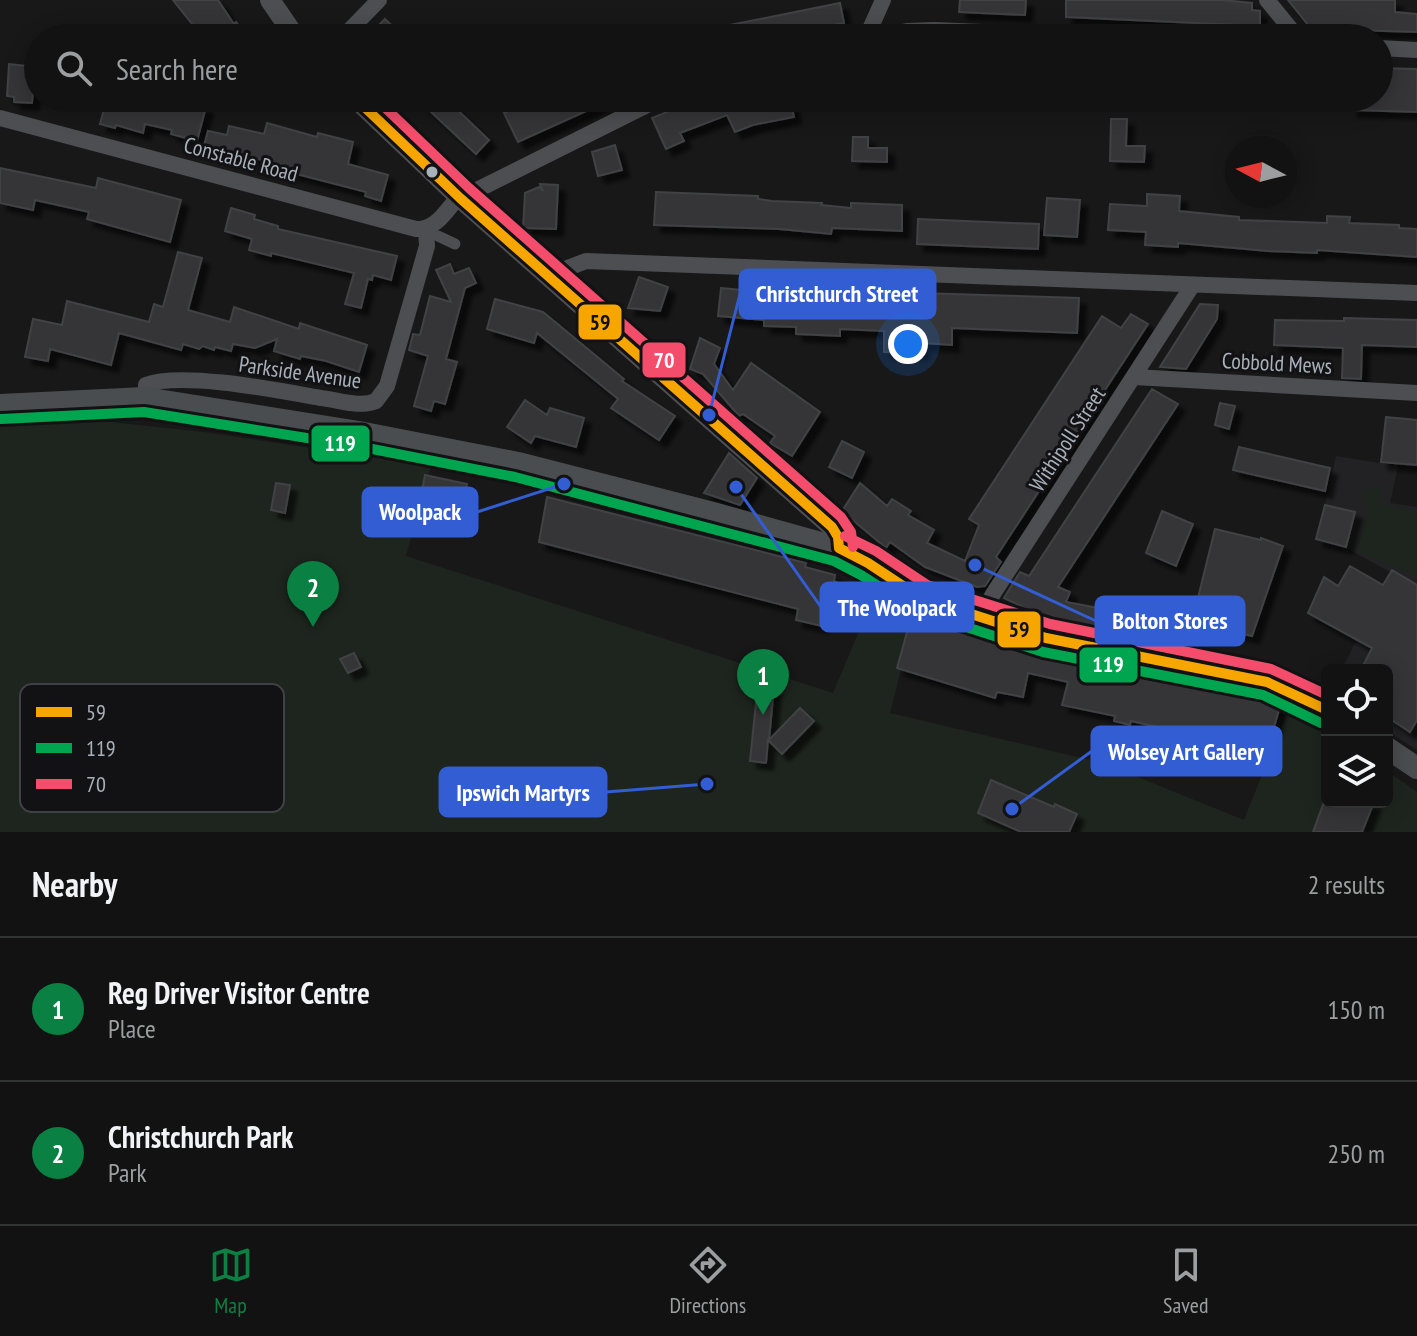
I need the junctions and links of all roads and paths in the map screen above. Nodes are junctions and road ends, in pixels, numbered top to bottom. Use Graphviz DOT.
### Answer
graph roads {
  1 [pos="270,0"];
  2 [pos="379,0"];
  3 [pos="883,0"];
  4 [pos="1267,0"];
  5 [pos="286,24"];
  6 [pos="356,24"];
  7 [pos="874,24"];
  8 [pos="1287,24"];
  9 [pos="1393,49"];
  10 [pos="1417,50"];
  11 [pos="370,112"];
  12 [pos="633,112"];
  13 [pos="0,118"];
  14 [pos="461,199"];
  15 [pos="432,233"];
  16 [pos="455,244"];
  17 [pos="553,278"];
  18 [pos="1192,286"];
  19 [pos="1417,293"];
  20 [pos="1134,377"];
  21 [pos="1417,393"];
  22 [pos="145,398"];
  23 [pos="0,405"];
  24 [pos="839,548"];
  25 [pos="981,617"];
  26 [pos="1321,707"];
  27 [pos="1393,752"];
  28 [pos="1417,768"];
  1 -- 5 [label="street"];
  2 -- 6 [label="street"];
  3 -- 7 [label="street"];
  4 -- 8 [label="street"];
  9 -- 10 [label="street"];
  11 -- 14 [label="street"];
  12 -- 14 [label="street"];
  13 -- 15 [label="street, Constable Road"];
  14 -- 15 [label="street"];
  14 -- 17 [label="street"];
  15 -- 16 [label="street"];
  15 -- 22 [label="street, Parkside Avenue"];
  17 -- 18 [label="street"];
  17 -- 24 [label="street"];
  18 -- 19 [label="street"];
  18 -- 20 [label="street, Withipoll Street"];
  20 -- 21 [label="street, Cobbold Mews"];
  20 -- 25 [label="street, Withipoll Street"];
  22 -- 23 [label="main road"];
  22 -- 24 [label="main road"];
  24 -- 25 [label="main road"];
  25 -- 26 [label="main road"];
  27 -- 28 [label="main road"];
}
